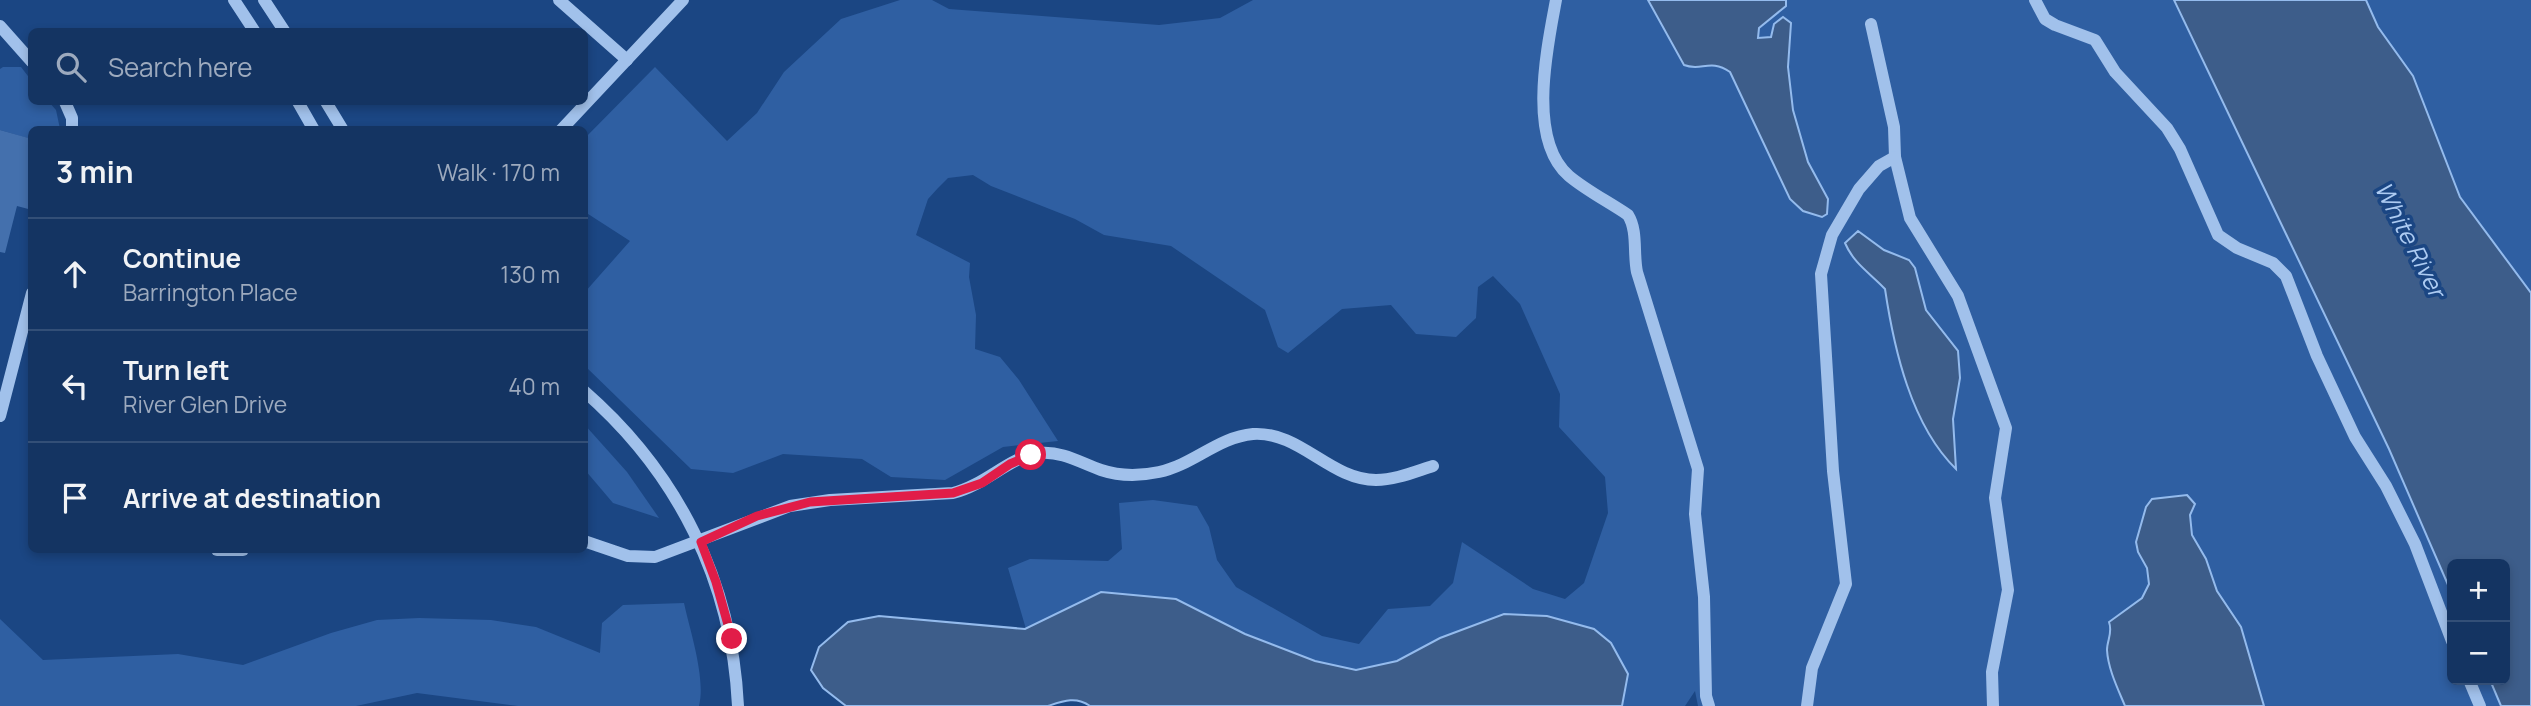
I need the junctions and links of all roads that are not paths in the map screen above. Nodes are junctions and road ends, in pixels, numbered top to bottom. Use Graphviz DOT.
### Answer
graph roads {
  1 [pos="234,0"];
  2 [pos="264,0"];
  3 [pos="559,0"];
  4 [pos="683,0"];
  5 [pos="1556,0"];
  6 [pos="2035,0"];
  7 [pos="1871,24"];
  8 [pos="252,28"];
  9 [pos="282,28"];
  10 [pos="2,32"];
  11 [pos="28,58"];
  12 [pos="627,60"];
  13 [pos="588,101"];
  14 [pos="66,105"];
  15 [pos="300,105"];
  16 [pos="328,105"];
  17 [pos="585,105"];
  18 [pos="72,126"];
  19 [pos="312,126"];
  20 [pos="341,126"];
  21 [pos="565,126"];
  22 [pos="1895,157"];
  23 [pos="28,308"];
  24 [pos="588,395"];
  25 [pos="0,416"];
  26 [pos="1433,466"];
  27 [pos="588,542"];
  28 [pos="701,542"];
  29 [pos="2447,628"];
  30 [pos="2471,685"];
  31 [pos="1708,701"];
  32 [pos="738,706"];
  33 [pos="1693,706"];
  34 [pos="1808,706"];
  35 [pos="1993,706"];
  36 [pos="2480,706"];
  1 -- 8 [label="street"];
  2 -- 9 [label="street"];
  3 -- 12 [label="street"];
  4 -- 12 [label="street"];
  5 -- 31 [label="street"];
  6 -- 29 [label="street"];
  7 -- 22 [label="street"];
  10 -- 11 [label="street"];
  12 -- 13 [label="street"];
  14 -- 18 [label="street"];
  15 -- 19 [label="street"];
  16 -- 20 [label="street"];
  17 -- 21 [label="street"];
  22 -- 34 [label="street"];
  22 -- 35 [label="street"];
  23 -- 25 [label="street"];
  24 -- 28 [label="street"];
  26 -- 28 [label="street"];
  27 -- 28 [label="street"];
  28 -- 32 [label="street"];
  30 -- 36 [label="street"];
  31 -- 33 [label="street"];
}
